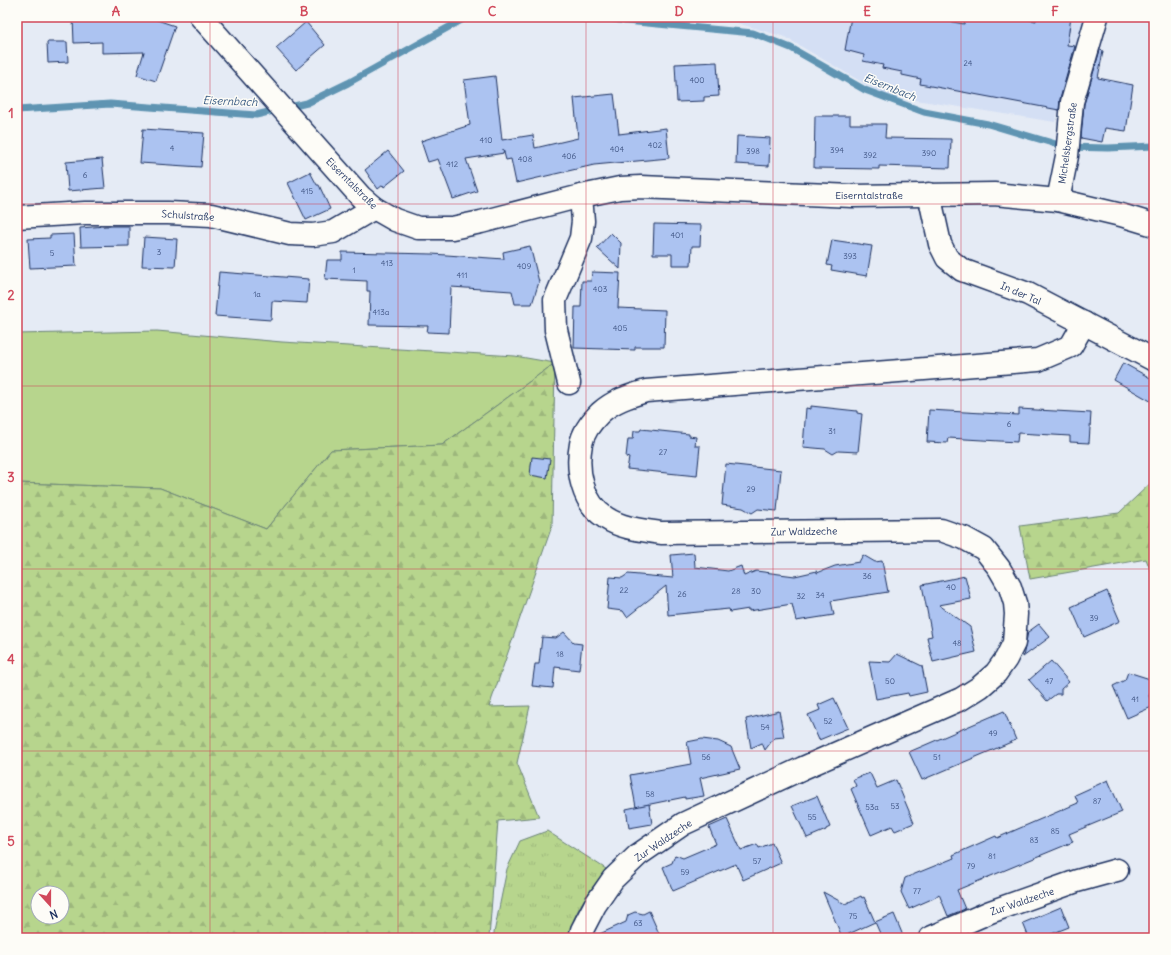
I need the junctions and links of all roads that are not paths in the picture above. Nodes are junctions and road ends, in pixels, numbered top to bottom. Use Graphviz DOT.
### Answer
graph roads {
  1 [pos="201,17"];
  2 [pos="1097,17"];
  3 [pos="929,194"];
  4 [pos="581,196"];
  5 [pos="1058,200"];
  6 [pos="374,208"];
  7 [pos="17,217"];
  8 [pos="1154,225"];
  9 [pos="1084,323"];
  10 [pos="1154,360"];
  11 [pos="569,383"];
  12 [pos="1116,870"];
  13 [pos="580,938"];
  14 [pos="930,938"];
  1 -- 6 [label="street, Eiserntalstraße"];
  2 -- 5 [label="street, Michelsbergstraße"];
  3 -- 4 [label="street, Eiserntalstraße"];
  3 -- 5 [label="street, Eiserntalstraße"];
  3 -- 9 [label="street, In der Tal"];
  4 -- 6 [label="street, Eiserntalstraße"];
  4 -- 11 [label="street"];
  5 -- 8 [label="street, Eiserntalstraße"];
  6 -- 7 [label="street, Schulstraße"];
  9 -- 10 [label="street, In der Tal"];
  9 -- 13 [label="street, Zur Waldzeche"];
  12 -- 14 [label="street, Zur Waldzeche"];
}
